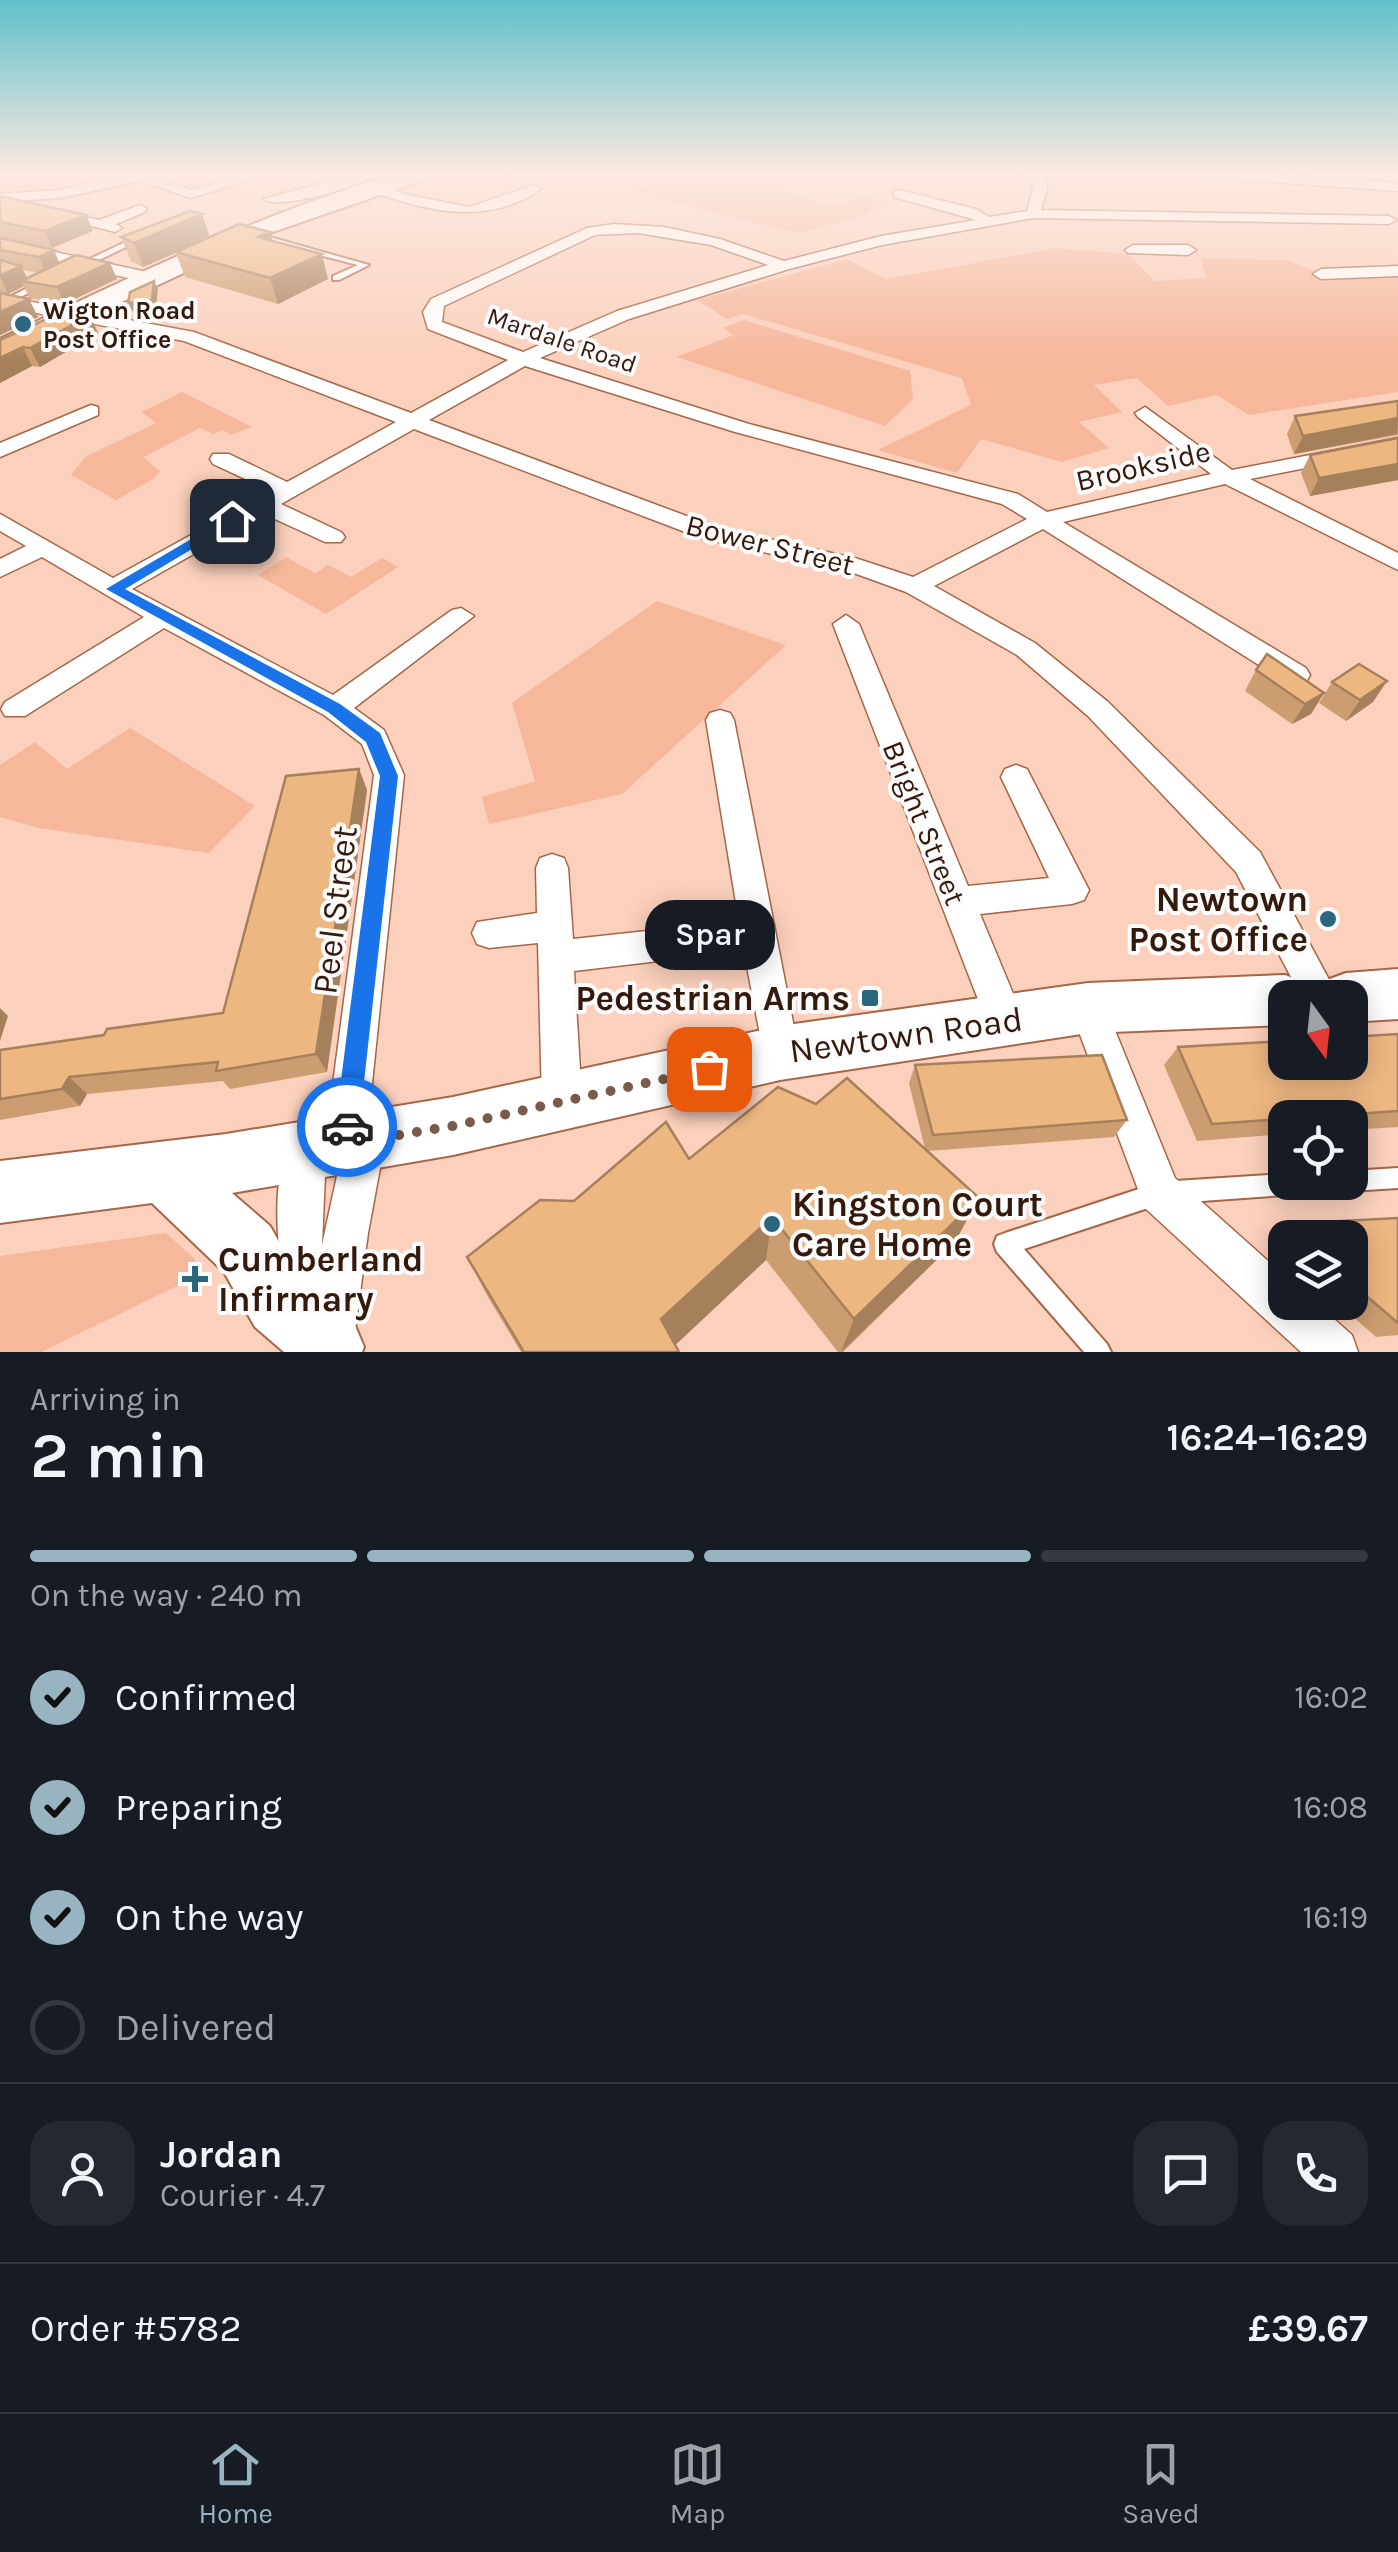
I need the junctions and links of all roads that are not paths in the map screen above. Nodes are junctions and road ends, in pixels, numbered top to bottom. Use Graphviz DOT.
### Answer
graph roads {
  1 [pos="89,236"];
  2 [pos="243,236"];
  3 [pos="256,236"];
  4 [pos="581,236"];
  5 [pos="680,236"];
  6 [pos="909,236"];
  7 [pos="1152,236"];
  8 [pos="146,237"];
  9 [pos="0,245"];
  10 [pos="1162,249"];
  11 [pos="1133,250"];
  12 [pos="1188,250"];
  13 [pos="51,256"];
  14 [pos="84,264"];
  15 [pos="783,266"];
  16 [pos="66,272"];
  17 [pos="1398,272"];
  18 [pos="1321,274"];
  19 [pos="32,277"];
  20 [pos="148,277"];
  21 [pos="336,278"];
  22 [pos="2,302"];
  23 [pos="68,317"];
  24 [pos="0,350"];
  25 [pos="523,358"];
  26 [pos="91,411"];
  27 [pos="1145,413"];
  28 [pos="407,422"];
  29 [pos="1398,444"];
  30 [pos="0,451"];
  31 [pos="220,459"];
  32 [pos="1228,477"];
  33 [pos="286,490"];
  34 [pos="262,504"];
  35 [pos="1045,519"];
  36 [pos="0,521"];
  37 [pos="333,537"];
  38 [pos="43,547"];
  39 [pos="1398,563"];
  40 [pos="0,569"];
  41 [pos="915,586"];
  42 [pos="114,589"];
  43 [pos="164,616"];
  44 [pos="461,616"];
  45 [pos="846,624"];
  46 [pos="1297,675"];
  47 [pos="334,708"];
  48 [pos="15,709"];
  49 [pos="720,720"];
  50 [pos="1016,777"];
  51 [pos="552,868"];
  52 [pos="955,902"];
  53 [pos="489,933"];
  54 [pos="756,934"];
  55 [pos="555,941"];
  56 [pos="1311,980"];
  57 [pos="1398,994"];
  58 [pos="1368,996"];
  59 [pos="1268,1001"];
  60 [pos="1088,1008"];
  61 [pos="1006,1020"];
  62 [pos="780,1053"];
  63 [pos="562,1102"];
  64 [pos="338,1145"];
  65 [pos="163,1172"];
  66 [pos="1398,1178"];
  67 [pos="1368,1180"];
  68 [pos="1268,1186"];
  69 [pos="0,1192"];
  70 [pos="1160,1193"];
  71 [pos="331,1350"];
  72 [pos="1099,1352"];
  73 [pos="1335,1352"];
  1 -- 13 [label="street"];
  2 -- 20 [label="main road"];
  3 -- 21 [label="lane"];
  4 -- 25 [label="street, Mardale Road"];
  5 -- 15 [label="street, Mardale Road"];
  6 -- 15 [label="street"];
  7 -- 10 [label="street"];
  8 -- 14 [label="lane"];
  9 -- 13 [label="street"];
  10 -- 11 [label="street"];
  10 -- 12 [label="street"];
  13 -- 14 [label="street"];
  14 -- 16 [label="lane"];
  14 -- 20 [label="street"];
  15 -- 25 [label="street"];
  17 -- 18 [label="street"];
  19 -- 22 [label="lane"];
  20 -- 23 [label="main road"];
  22 -- 23 [label="street, Bower Street"];
  23 -- 24 [label="main road"];
  23 -- 28 [label="street, Bower Street"];
  25 -- 28 [label="street"];
  25 -- 35 [label="street, Mardale Road"];
  26 -- 30 [label="street"];
  27 -- 32 [label="street"];
  28 -- 33 [label="street"];
  28 -- 41 [label="street, Bower Street"];
  29 -- 32 [label="street, Brookside"];
  31 -- 33 [label="street"];
  32 -- 35 [label="street, Brookside"];
  32 -- 39 [label="street"];
  33 -- 34 [label="street"];
  34 -- 37 [label="street"];
  34 -- 42 [label="street"];
  35 -- 41 [label="street, Brookside"];
  35 -- 46 [label="street, Mardale Road"];
  36 -- 38 [label="street, Peel Street"];
  38 -- 40 [label="street"];
  38 -- 42 [label="street, Peel Street"];
  41 -- 56 [label="street, Bower Street"];
  42 -- 43 [label="street, Peel Street"];
  43 -- 47 [label="street, Peel Street"];
  43 -- 48 [label="street"];
  44 -- 47 [label="street"];
  45 -- 52 [label="street, Bright Street"];
  47 -- 64 [label="street, Peel Street"];
  49 -- 54 [label="street"];
  50 -- 52 [label="street"];
  51 -- 55 [label="street"];
  52 -- 61 [label="street, Bright Street"];
  53 -- 55 [label="street"];
  54 -- 55 [label="street"];
  54 -- 62 [label="street"];
  55 -- 63 [label="street"];
  57 -- 58 [label="main road"];
  59 -- 60 [label="main road, Newtown Road"];
  60 -- 61 [label="main road, Newtown Road"];
  60 -- 70 [label="street"];
  61 -- 62 [label="main road, Newtown Road"];
  62 -- 63 [label="main road, Newtown Road"];
  63 -- 64 [label="main road, Newtown Road"];
  64 -- 65 [label="main road, Newtown Road"];
  64 -- 71 [label="street"];
  64 -- 71 [label="street"];
  65 -- 69 [label="main road, Newtown Road"];
  65 -- 71 [label="main road"];
  66 -- 67 [label="lane"];
  68 -- 70 [label="lane"];
  70 -- 72 [label="lane"];
  70 -- 73 [label="street"];
}
